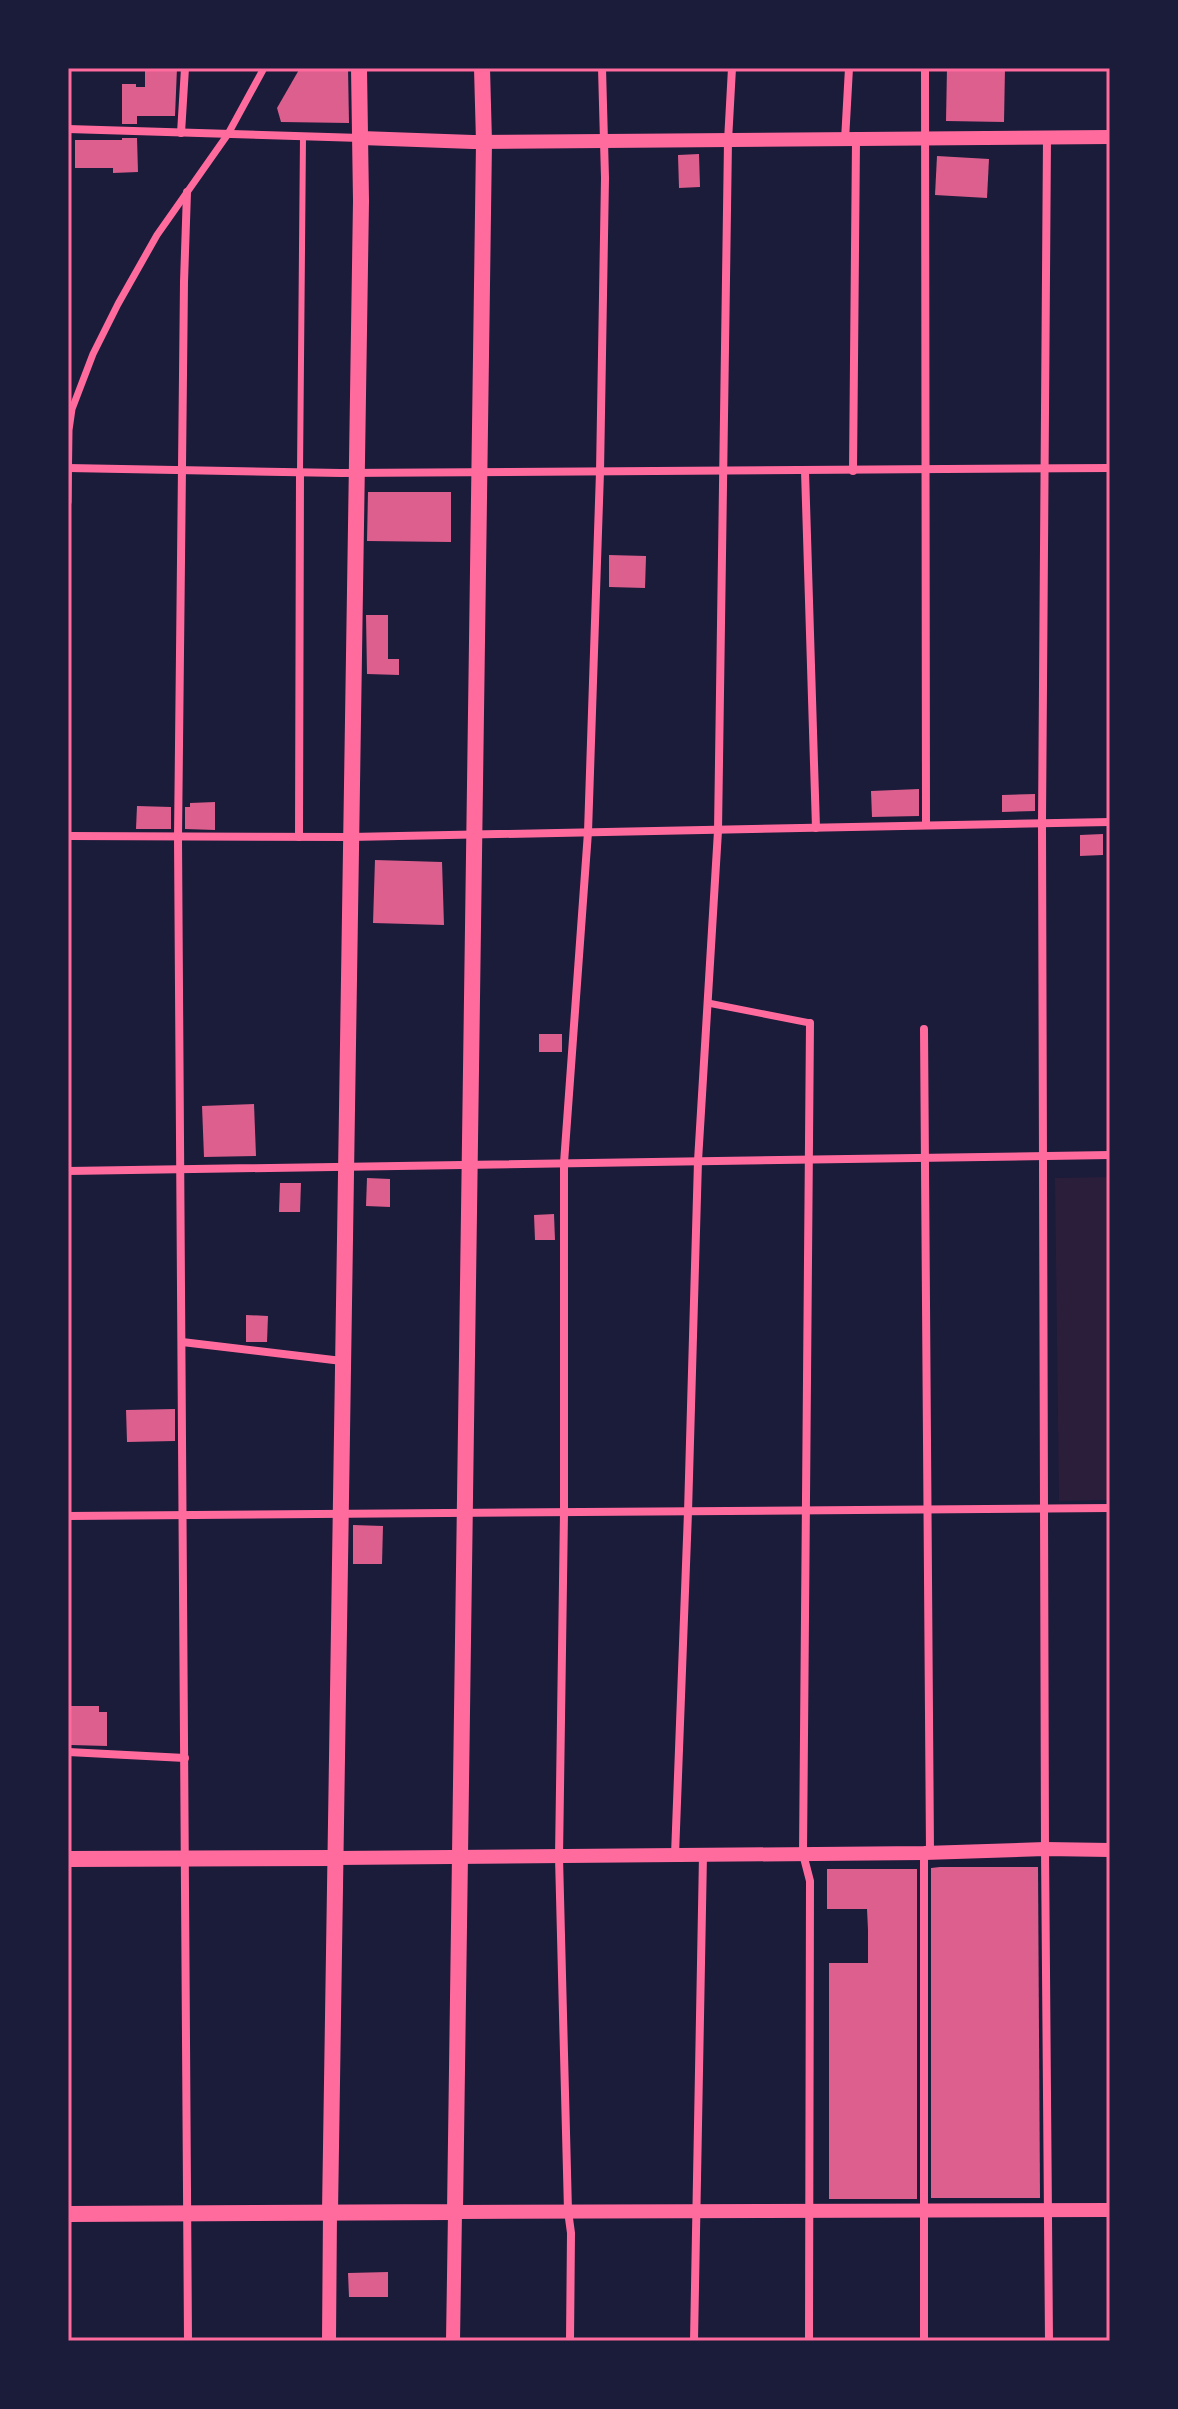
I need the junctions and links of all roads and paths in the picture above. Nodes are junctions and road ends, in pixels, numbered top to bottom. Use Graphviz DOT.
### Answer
graph roads {
  1 [pos="185,68"];
  2 [pos="264,68"];
  3 [pos="359,68"];
  4 [pos="482,68"];
  5 [pos="602,68"];
  6 [pos="732,68"];
  7 [pos="849,68"];
  8 [pos="925,68"];
  9 [pos="68,129"];
  10 [pos="181,133"];
  11 [pos="228,134"];
  12 [pos="303,137"];
  13 [pos="1110,137"];
  14 [pos="361,138"];
  15 [pos="1047,138"];
  16 [pos="924,139"];
  17 [pos="605,140"];
  18 [pos="851,140"];
  19 [pos="728,141"];
  20 [pos="484,142"];
  21 [pos="187,192"];
  22 [pos="69,468"];
  23 [pos="1110,468"];
  24 [pos="926,469"];
  25 [pos="1044,469"];
  26 [pos="182,470"];
  27 [pos="723,471"];
  28 [pos="805,471"];
  29 [pos="853,471"];
  30 [pos="300,472"];
  31 [pos="479,472"];
  32 [pos="600,472"];
  33 [pos="356,473"];
  34 [pos="68,502"];
  35 [pos="1042,822"];
  36 [pos="1110,822"];
  37 [pos="926,824"];
  38 [pos="816,828"];
  39 [pos="718,831"];
  40 [pos="588,832"];
  41 [pos="474,834"];
  42 [pos="68,836"];
  43 [pos="299,837"];
  44 [pos="350,837"];
  45 [pos="178,838"];
  46 [pos="708,1003"];
  47 [pos="810,1023"];
  48 [pos="924,1029"];
  49 [pos="1110,1155"];
  50 [pos="1043,1156"];
  51 [pos="924,1158"];
  52 [pos="809,1160"];
  53 [pos="698,1161"];
  54 [pos="564,1163"];
  55 [pos="469,1165"];
  56 [pos="346,1167"];
  57 [pos="180,1169"];
  58 [pos="68,1171"];
  59 [pos="182,1342"];
  60 [pos="343,1361"];
  61 [pos="1110,1508"];
  62 [pos="1045,1509"];
  63 [pos="927,1510"];
  64 [pos="807,1511"];
  65 [pos="688,1512"];
  66 [pos="465,1513"];
  67 [pos="564,1513"];
  68 [pos="341,1514"];
  69 [pos="68,1516"];
  70 [pos="183,1516"];
  71 [pos="68,1752"];
  72 [pos="185,1758"];
  73 [pos="1045,1849"];
  74 [pos="1110,1850"];
  75 [pos="927,1852"];
  76 [pos="803,1854"];
  77 [pos="675,1855"];
  78 [pos="703,1855"];
  79 [pos="460,1857"];
  80 [pos="559,1857"];
  81 [pos="336,1858"];
  82 [pos="68,1859"];
  83 [pos="185,1859"];
  84 [pos="695,2210"];
  85 [pos="810,2210"];
  86 [pos="1049,2210"];
  87 [pos="1110,2210"];
  88 [pos="568,2211"];
  89 [pos="924,2211"];
  90 [pos="330,2212"];
  91 [pos="455,2212"];
  92 [pos="188,2213"];
  93 [pos="68,2214"];
  94 [pos="188,2341"];
  95 [pos="329,2341"];
  96 [pos="453,2341"];
  97 [pos="570,2341"];
  98 [pos="694,2341"];
  99 [pos="809,2341"];
  100 [pos="924,2341"];
  101 [pos="1049,2341"];
  1 -- 10 [label="street"];
  2 -- 11 [label="street"];
  3 -- 14 [label="main road"];
  4 -- 20 [label="main road"];
  5 -- 17 [label="street"];
  6 -- 19 [label="street"];
  7 -- 18 [label="street"];
  8 -- 16 [label="street"];
  9 -- 10 [label="street"];
  10 -- 11 [label="street"];
  11 -- 12 [label="street"];
  11 -- 21 [label="street"];
  12 -- 14 [label="street"];
  12 -- 30 [label="lane"];
  13 -- 15 [label="street"];
  14 -- 20 [label="street"];
  14 -- 33 [label="main road"];
  15 -- 16 [label="street"];
  15 -- 25 [label="street"];
  16 -- 18 [label="street"];
  16 -- 24 [label="street"];
  17 -- 19 [label="street"];
  17 -- 20 [label="street"];
  17 -- 32 [label="street"];
  18 -- 19 [label="street"];
  18 -- 29 [label="street"];
  19 -- 27 [label="street"];
  20 -- 31 [label="main road"];
  21 -- 22 [label="street"];
  21 -- 26 [label="street"];
  22 -- 26 [label="street"];
  22 -- 34 [label="street"];
  23 -- 25 [label="street"];
  24 -- 25 [label="street"];
  24 -- 29 [label="street"];
  24 -- 37 [label="street"];
  25 -- 35 [label="street"];
  26 -- 30 [label="street"];
  26 -- 45 [label="street"];
  27 -- 28 [label="street"];
  27 -- 32 [label="street"];
  27 -- 39 [label="street"];
  28 -- 29 [label="street"];
  28 -- 38 [label="street"];
  30 -- 33 [label="street"];
  30 -- 43 [label="street"];
  31 -- 32 [label="street"];
  31 -- 33 [label="street"];
  31 -- 41 [label="main road"];
  32 -- 40 [label="street"];
  33 -- 44 [label="main road"];
  35 -- 36 [label="street"];
  35 -- 37 [label="street"];
  35 -- 50 [label="street"];
  37 -- 38 [label="street"];
  38 -- 39 [label="street"];
  39 -- 40 [label="street"];
  39 -- 46 [label="street"];
  40 -- 41 [label="street"];
  40 -- 54 [label="street"];
  41 -- 44 [label="street"];
  41 -- 55 [label="main road"];
  42 -- 45 [label="street"];
  43 -- 44 [label="street"];
  43 -- 45 [label="street"];
  44 -- 56 [label="main road"];
  45 -- 57 [label="street"];
  46 -- 47 [label="street"];
  46 -- 53 [label="street"];
  47 -- 52 [label="street"];
  48 -- 51 [label="street"];
  49 -- 50 [label="street"];
  50 -- 51 [label="street"];
  50 -- 62 [label="street"];
  51 -- 52 [label="street"];
  51 -- 63 [label="street"];
  52 -- 53 [label="street"];
  52 -- 64 [label="street"];
  53 -- 54 [label="street"];
  53 -- 65 [label="street"];
  54 -- 55 [label="street"];
  54 -- 67 [label="street"];
  55 -- 56 [label="street"];
  55 -- 66 [label="main road"];
  56 -- 57 [label="street"];
  56 -- 60 [label="main road"];
  57 -- 58 [label="street"];
  57 -- 59 [label="street"];
  59 -- 60 [label="street"];
  59 -- 70 [label="street"];
  60 -- 68 [label="main road"];
  61 -- 62 [label="street"];
  62 -- 63 [label="street"];
  62 -- 73 [label="street"];
  63 -- 64 [label="street"];
  63 -- 75 [label="street"];
  64 -- 65 [label="street"];
  64 -- 76 [label="street"];
  65 -- 67 [label="street"];
  65 -- 77 [label="street"];
  66 -- 67 [label="street"];
  66 -- 68 [label="street"];
  66 -- 79 [label="main road"];
  67 -- 80 [label="street"];
  68 -- 70 [label="street"];
  68 -- 81 [label="main road"];
  69 -- 70 [label="street"];
  70 -- 72 [label="street"];
  71 -- 72 [label="street"];
  72 -- 83 [label="street"];
  73 -- 74 [label="street"];
  73 -- 75 [label="street"];
  73 -- 86 [label="street"];
  75 -- 76 [label="street"];
  75 -- 89 [label="street"];
  76 -- 78 [label="street"];
  76 -- 85 [label="street"];
  77 -- 78 [label="street"];
  77 -- 80 [label="street"];
  78 -- 84 [label="street"];
  79 -- 80 [label="street"];
  79 -- 81 [label="street"];
  79 -- 91 [label="main road"];
  80 -- 88 [label="street"];
  81 -- 83 [label="main road"];
  81 -- 90 [label="main road"];
  82 -- 83 [label="main road"];
  83 -- 92 [label="street"];
  84 -- 85 [label="street"];
  84 -- 88 [label="street"];
  84 -- 98 [label="street"];
  85 -- 89 [label="street"];
  85 -- 99 [label="street"];
  86 -- 87 [label="street"];
  86 -- 89 [label="street"];
  86 -- 101 [label="street"];
  88 -- 91 [label="street"];
  88 -- 97 [label="street"];
  89 -- 100 [label="street"];
  90 -- 91 [label="main road"];
  90 -- 92 [label="main road"];
  90 -- 95 [label="street"];
  91 -- 96 [label="street"];
  92 -- 93 [label="main road"];
  92 -- 94 [label="street"];
}
